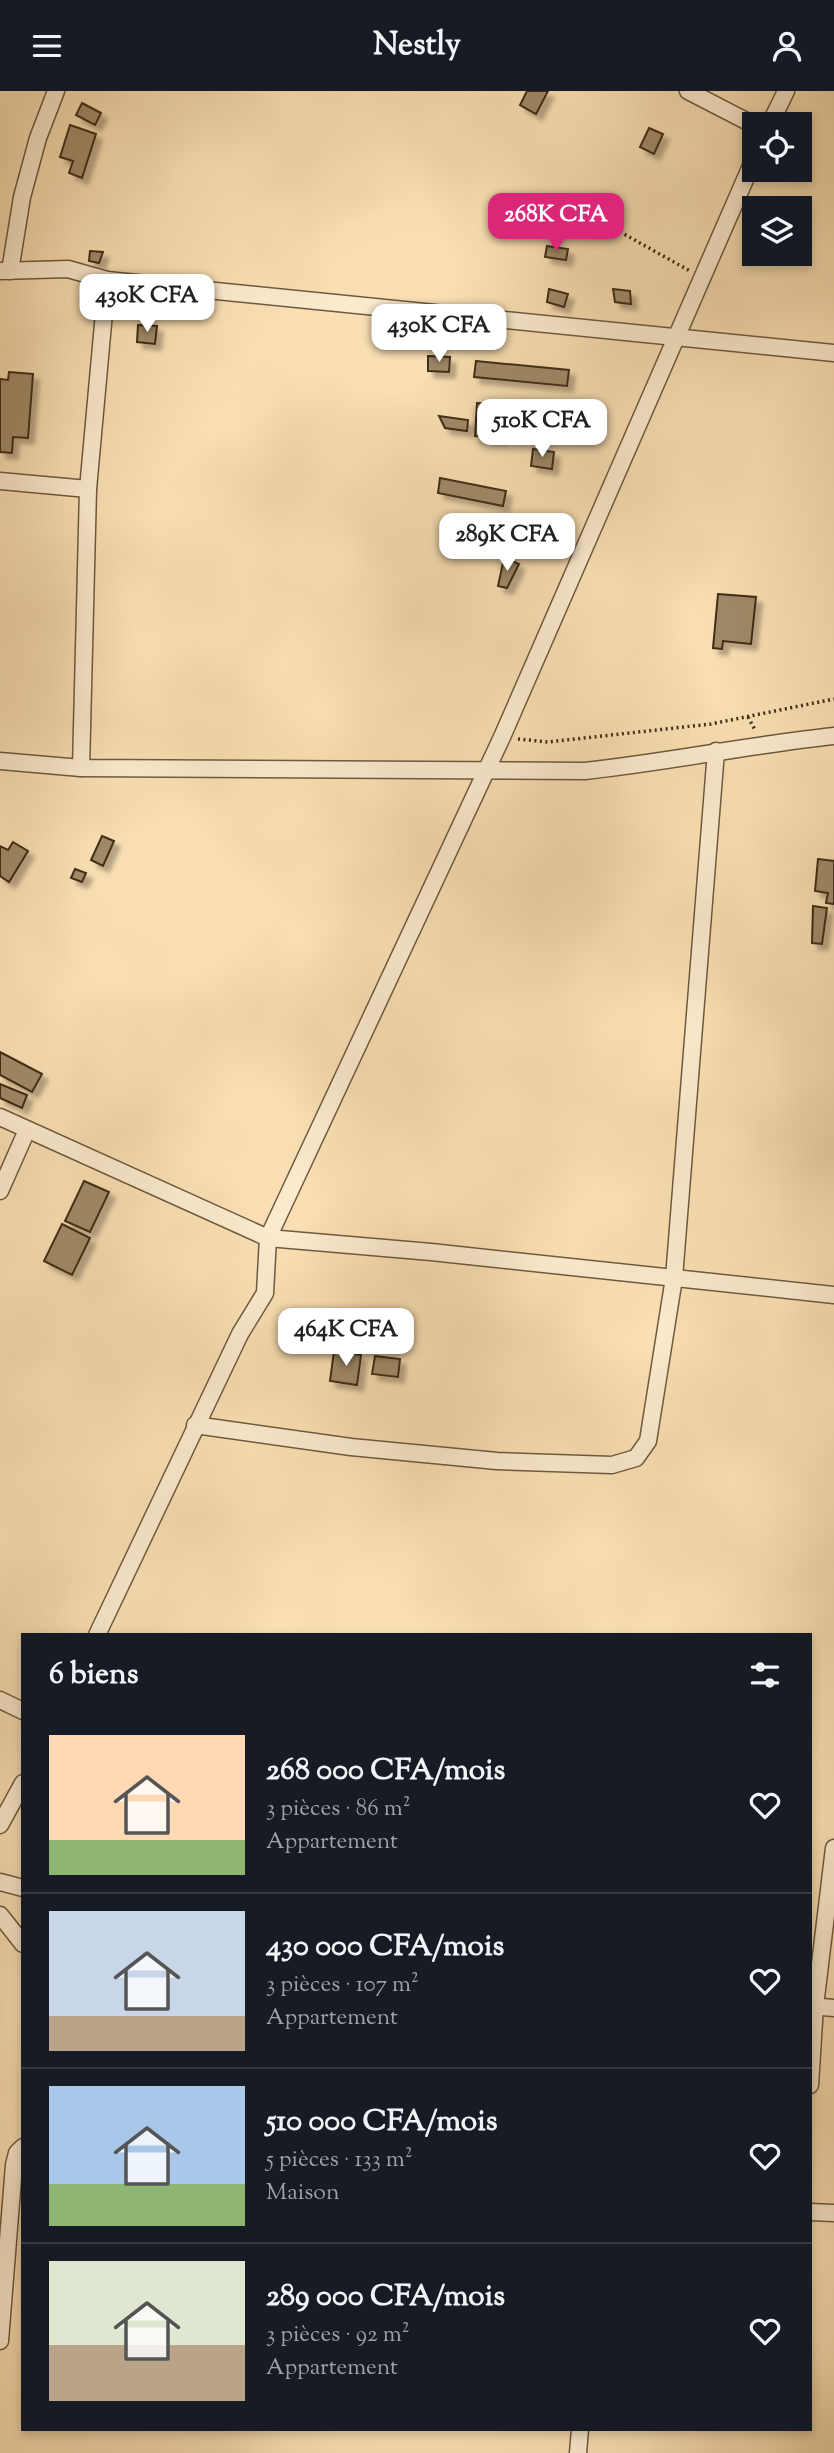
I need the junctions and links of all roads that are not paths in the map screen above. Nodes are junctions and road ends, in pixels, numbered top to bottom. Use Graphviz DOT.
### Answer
graph roads {
  1 [pos="56,91"];
  2 [pos="688,91"];
  3 [pos="786,91"];
  4 [pos="776,112"];
  5 [pos="742,119"];
  6 [pos="744,182"];
  7 [pos="5,271"];
  8 [pos="107,280"];
  9 [pos="677,339"];
  10 [pos="834,353"];
  11 [pos="0,481"];
  12 [pos="88,489"];
  13 [pos="834,736"];
  14 [pos="716,751"];
  15 [pos="0,761"];
  16 [pos="82,768"];
  17 [pos="488,769"];
  18 [pos="0,1117"];
  19 [pos="27,1130"];
  20 [pos="0,1191"];
  21 [pos="268,1238"];
  22 [pos="674,1278"];
  23 [pos="834,1295"];
  24 [pos="195,1425"];
  25 [pos="98,1633"];
  26 [pos="0,1700"];
  27 [pos="21,1710"];
  28 [pos="21,1787"];
  29 [pos="0,1825"];
  30 [pos="834,1848"];
  31 [pos="0,1882"];
  32 [pos="21,1887"];
  33 [pos="0,1915"];
  34 [pos="21,1941"];
  35 [pos="812,2006"];
  36 [pos="834,2008"];
  37 [pos="21,2149"];
  38 [pos="812,2212"];
  39 [pos="834,2213"];
  40 [pos="0,2340"];
  41 [pos="580,2431"];
  42 [pos="578,2453"];
  1 -- 7 [label="street"];
  2 -- 5 [label="street"];
  3 -- 4 [label="street"];
  6 -- 9 [label="street"];
  7 -- 8 [label="street"];
  8 -- 9 [label="street"];
  8 -- 12 [label="street"];
  9 -- 10 [label="street"];
  9 -- 17 [label="street"];
  11 -- 12 [label="street"];
  12 -- 16 [label="street"];
  13 -- 14 [label="street"];
  14 -- 17 [label="street"];
  14 -- 22 [label="street"];
  15 -- 16 [label="street"];
  16 -- 17 [label="street"];
  17 -- 21 [label="street"];
  18 -- 19 [label="street"];
  19 -- 20 [label="street"];
  19 -- 21 [label="street"];
  21 -- 22 [label="street"];
  21 -- 24 [label="street"];
  22 -- 23 [label="street"];
  22 -- 24 [label="street"];
  24 -- 25 [label="street"];
  26 -- 27 [label="street"];
  28 -- 29 [label="street"];
  30 -- 35 [label="street"];
  31 -- 32 [label="street"];
  33 -- 34 [label="street"];
  35 -- 36 [label="street"];
  37 -- 40 [label="street"];
  38 -- 39 [label="street"];
  41 -- 42 [label="street"];
}
